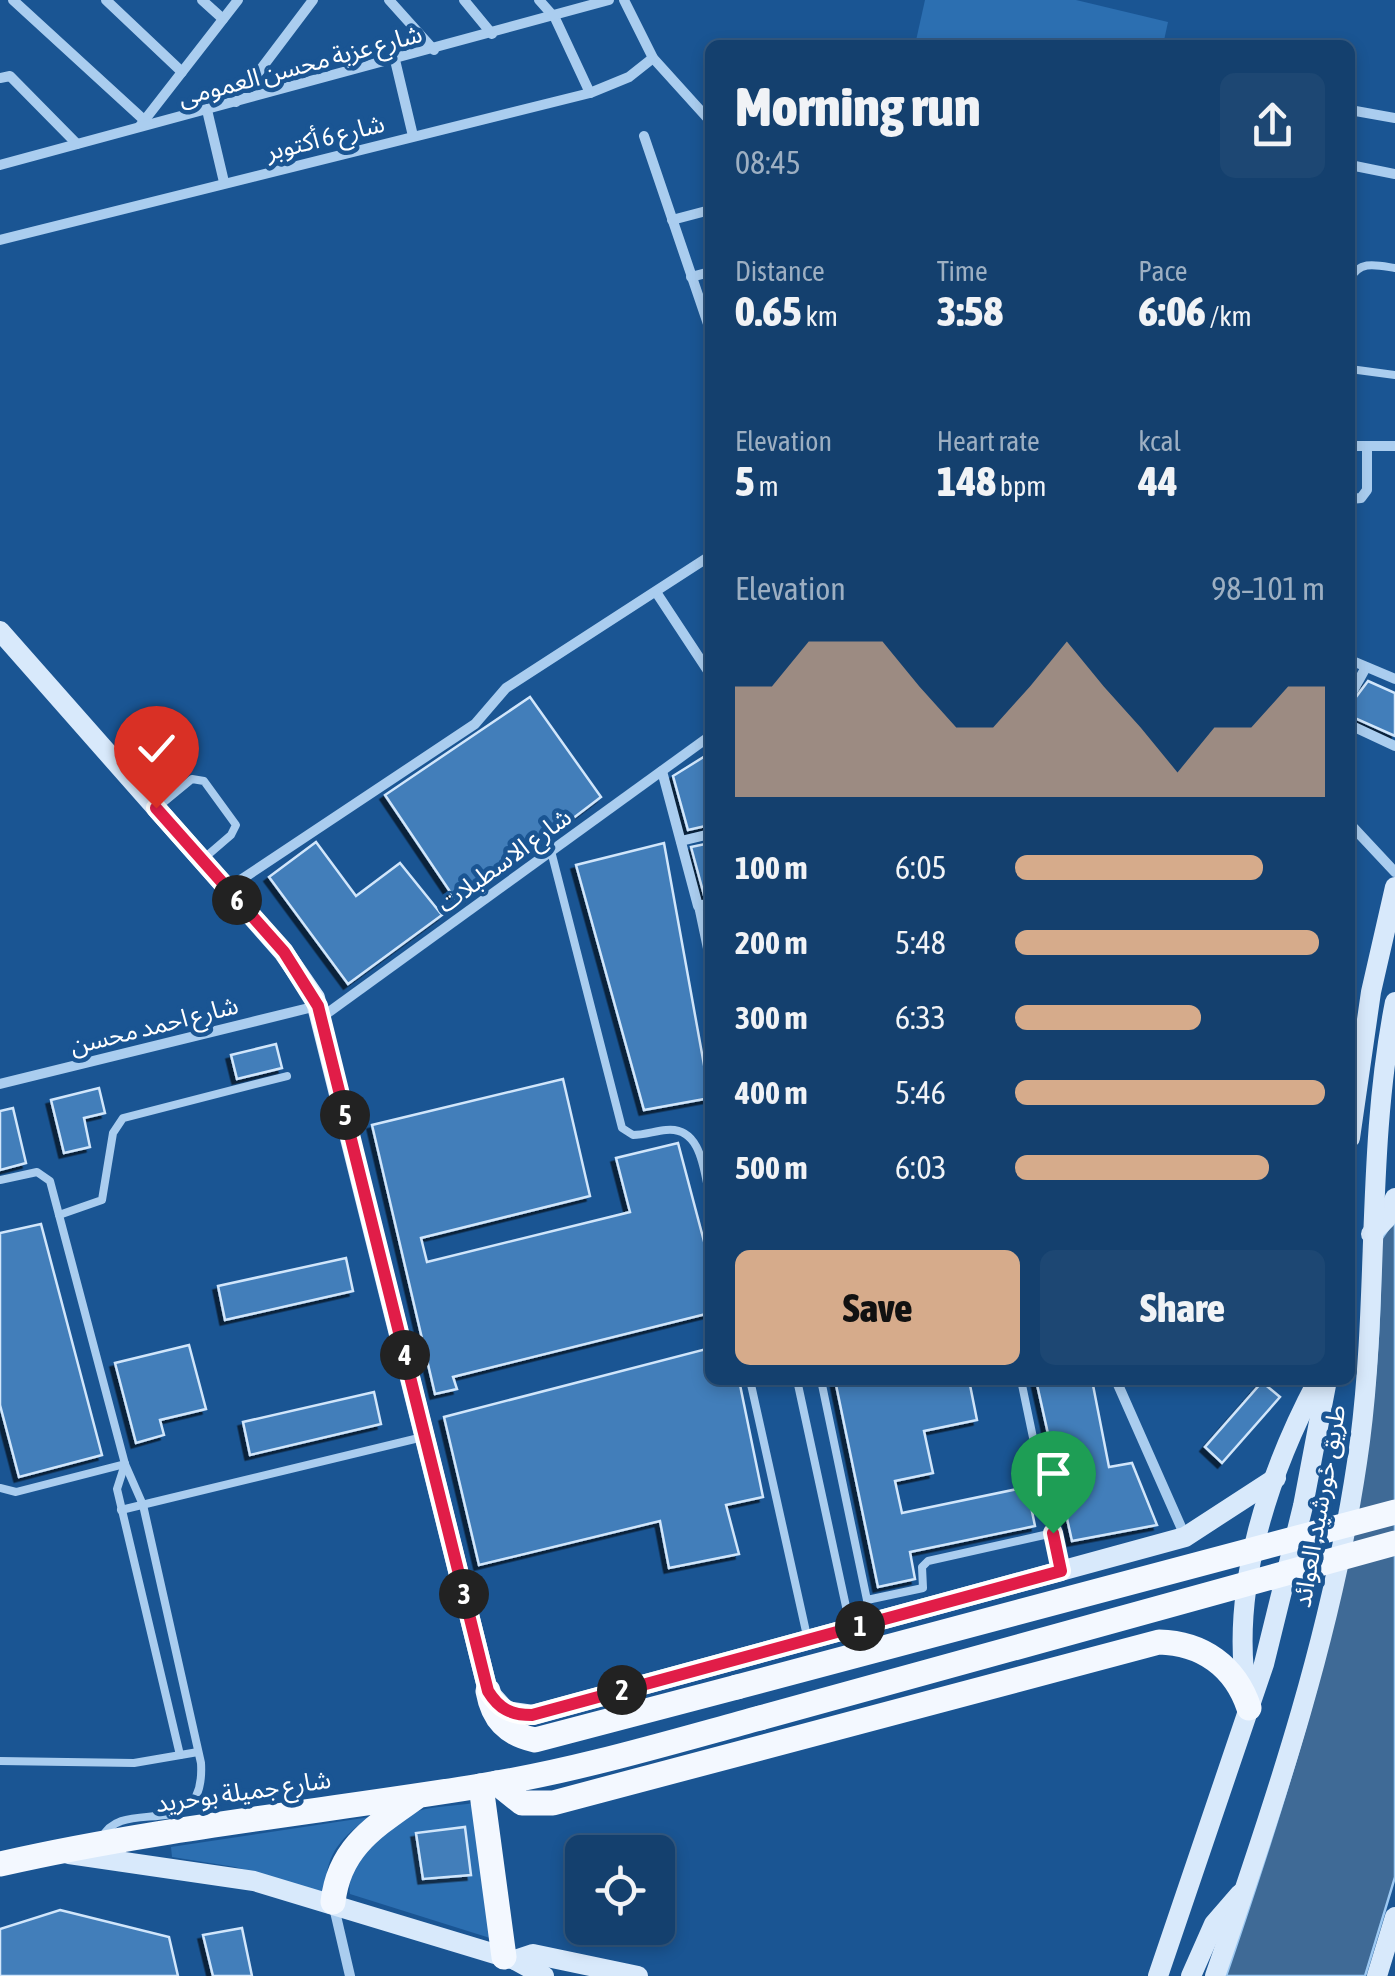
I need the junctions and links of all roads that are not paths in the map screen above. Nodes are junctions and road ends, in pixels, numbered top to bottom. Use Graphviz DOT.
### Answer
graph roads {
  1 [pos="12,0"];
  2 [pos="106,0"];
  3 [pos="202,0"];
  4 [pos="238,0"];
  5 [pos="313,0"];
  6 [pos="390,0"];
  7 [pos="464,0"];
  8 [pos="539,0"];
  9 [pos="609,0"];
  10 [pos="624,0"];
  11 [pos="555,18"];
  12 [pos="223,19"];
  13 [pos="492,34"];
  14 [pos="434,50"];
  15 [pos="653,58"];
  16 [pos="395,60"];
  17 [pos="182,72"];
  18 [pos="0,78"];
  19 [pos="590,93"];
  20 [pos="235,102"];
  21 [pos="207,110"];
  22 [pos="1355,111"];
  23 [pos="705,115"];
  24 [pos="1395,118"];
  25 [pos="141,124"];
  26 [pos="413,136"];
  27 [pos="644,136"];
  28 [pos="76,144"];
  29 [pos="0,164"];
  30 [pos="1355,166"];
  31 [pos="1395,174"];
  32 [pos="224,182"];
  33 [pos="705,211"];
  34 [pos="672,220"];
  35 [pos="0,240"];
  36 [pos="1395,268"];
  37 [pos="1355,272"];
  38 [pos="705,273"];
  39 [pos="692,277"];
  40 [pos="705,315"];
  41 [pos="1355,370"];
  42 [pos="1395,374"];
  43 [pos="1355,446"];
  44 [pos="1368,446"];
  45 [pos="1395,446"];
  46 [pos="1355,499"];
  47 [pos="705,559"];
  48 [pos="656,592"];
  49 [pos="0,631"];
  50 [pos="705,666"];
  51 [pos="1395,679"];
  52 [pos="1355,681"];
  53 [pos="1355,727"];
  54 [pos="705,740"];
  55 [pos="1395,746"];
  56 [pos="662,770"];
  57 [pos="156,808"];
  58 [pos="1355,829"];
  59 [pos="705,835"];
  60 [pos="680,841"];
  61 [pos="551,851"];
  62 [pos="202,860"];
  63 [pos="1395,872"];
  64 [pos="1395,887"];
  65 [pos="227,888"];
  66 [pos="704,905"];
  67 [pos="1395,1002"];
  68 [pos="320,1012"];
  69 [pos="288,1076"];
  70 [pos="0,1084"];
  71 [pos="1355,1085"];
  72 [pos="705,1175"];
  73 [pos="0,1180"];
  74 [pos="1395,1198"];
  75 [pos="59,1216"];
  76 [pos="1371,1234"];
  77 [pos="751,1385"];
  78 [pos="798,1385"];
  79 [pos="823,1385"];
  80 [pos="1022,1385"];
  81 [pos="1118,1385"];
  82 [pos="1316,1385"];
  83 [pos="1326,1385"];
  84 [pos="425,1436"];
  85 [pos="125,1464"];
  86 [pos="1276,1478"];
  87 [pos="0,1488"];
  88 [pos="143,1505"];
  89 [pos="121,1510"];
  90 [pos="1395,1512"];
  91 [pos="1053,1533"];
  92 [pos="1185,1537"];
  93 [pos="1395,1543"];
  94 [pos="1061,1571"];
  95 [pos="851,1628"];
  96 [pos="808,1640"];
  97 [pos="488,1691"];
  98 [pos="1249,1708"];
  99 [pos="198,1752"];
  100 [pos="180,1755"];
  101 [pos="0,1761"];
  102 [pos="489,1784"];
  103 [pos="421,1794"];
  104 [pos="101,1842"];
  105 [pos="49,1852"];
  106 [pos="0,1864"];
  107 [pos="1245,1889"];
  108 [pos="333,1902"];
  109 [pos="1395,1917"];
  110 [pos="509,1959"];
  111 [pos="350,1976"];
  112 [pos="544,1976"];
  113 [pos="638,1976"];
  114 [pos="1158,1976"];
  115 [pos="1191,1976"];
  116 [pos="1216,1976"];
  117 [pos="1377,1976"];
  1 -- 25 [label="street"];
  2 -- 17 [label="street"];
  3 -- 12 [label="street"];
  4 -- 12 [label="street"];
  5 -- 20 [label="street"];
  6 -- 14 [label="street"];
  7 -- 13 [label="street"];
  8 -- 11 [label="street"];
  9 -- 11 [label="street, شارع عزبة محسن العمومى"];
  10 -- 15 [label="street"];
  11 -- 13 [label="street, شارع عزبة محسن العمومى"];
  11 -- 19 [label="street"];
  12 -- 17 [label="street"];
  13 -- 14 [label="street, شارع عزبة محسن العمومى"];
  14 -- 16 [label="street, شارع عزبة محسن العمومى"];
  15 -- 19 [label="street, شارع 6 أكتوبر"];
  15 -- 23 [label="street"];
  16 -- 20 [label="street, شارع عزبة محسن العمومى"];
  16 -- 26 [label="street"];
  17 -- 25 [label="street"];
  18 -- 28 [label="street"];
  19 -- 26 [label="street, شارع 6 أكتوبر"];
  20 -- 21 [label="street, شارع عزبة محسن العمومى"];
  21 -- 25 [label="street, شارع عزبة محسن العمومى"];
  21 -- 32 [label="street"];
  22 -- 24 [label="street"];
  25 -- 28 [label="street, شارع عزبة محسن العمومى"];
  26 -- 32 [label="street, شارع 6 أكتوبر"];
  27 -- 34 [label="street"];
  28 -- 29 [label="street, شارع عزبة محسن العمومى"];
  30 -- 31 [label="street"];
  32 -- 35 [label="street, شارع 6 أكتوبر"];
  33 -- 34 [label="street"];
  34 -- 39 [label="street"];
  36 -- 37 [label="lane"];
  38 -- 39 [label="street"];
  39 -- 40 [label="street"];
  41 -- 42 [label="lane"];
  43 -- 44 [label="street"];
  44 -- 45 [label="street"];
  44 -- 46 [label="street"];
  47 -- 48 [label="street"];
  48 -- 50 [label="street"];
  48 -- 65 [label="street"];
  49 -- 57 [label="main road"];
  51 -- 52 [label="street"];
  53 -- 55 [label="street"];
  54 -- 56 [label="street, شارع الاسطبلات"];
  56 -- 60 [label="street"];
  56 -- 61 [label="street, شارع الاسطبلات"];
  57 -- 62 [label="main road"];
  57 -- 62 [label="lane"];
  58 -- 63 [label="street"];
  59 -- 60 [label="street"];
  60 -- 66 [label="street"];
  61 -- 68 [label="street, شارع الاسطبلات"];
  61 -- 72 [label="lane"];
  62 -- 65 [label="main road"];
  64 -- 71 [label="main road"];
  65 -- 68 [label="main road"];
  67 -- 76 [label="main road, طريق خورشيد, العوائد"];
  68 -- 70 [label="street, شارع احمد محسن"];
  68 -- 84 [label="main road"];
  69 -- 75 [label="lane"];
  73 -- 75 [label="lane"];
  74 -- 76 [label="main road"];
  75 -- 85 [label="lane"];
  76 -- 107 [label="main road, طريق خورشيد, العوائد"];
  77 -- 96 [label="lane"];
  78 -- 95 [label="lane"];
  79 -- 91 [label="lane"];
  80 -- 91 [label="lane"];
  81 -- 92 [label="street"];
  82 -- 86 [label="main road"];
  83 -- 98 [label="main road, طريق خورشيد, العوائد"];
  84 -- 88 [label="lane"];
  84 -- 97 [label="main road"];
  85 -- 87 [label="lane"];
  85 -- 88 [label="lane"];
  85 -- 89 [label="lane"];
  86 -- 92 [label="main road"];
  86 -- 98 [label="main road"];
  88 -- 89 [label="lane"];
  88 -- 99 [label="lane"];
  89 -- 100 [label="lane"];
  90 -- 97 [label="main road, bridge"];
  91 -- 94 [label="lane"];
  92 -- 94 [label="main road"];
  93 -- 102 [label="main road, شارع جميلة بوحريد, bridge"];
  94 -- 95 [label="main road"];
  95 -- 96 [label="main road"];
  96 -- 97 [label="main road"];
  98 -- 102 [label="main road"];
  98 -- 114 [label="main road, طريق خورشيد, العوائد"];
  99 -- 100 [label="lane"];
  99 -- 104 [label="lane"];
  100 -- 101 [label="lane"];
  102 -- 103 [label="main road, شارع جميلة بوحريد"];
  102 -- 110 [label="main road"];
  103 -- 104 [label="main road, شارع جميلة بوحريد"];
  103 -- 108 [label="main road"];
  104 -- 105 [label="main road, شارع جميلة بوحريد"];
  105 -- 106 [label="main road, شارع جميلة بوحريد"];
  105 -- 108 [label="main road"];
  107 -- 115 [label="main road"];
  107 -- 116 [label="main road, طريق خورشيد, العوائد"];
  108 -- 110 [label="main road"];
  108 -- 111 [label="street"];
  109 -- 117 [label="main road"];
  110 -- 112 [label="main road"];
  110 -- 113 [label="main road"];
}
